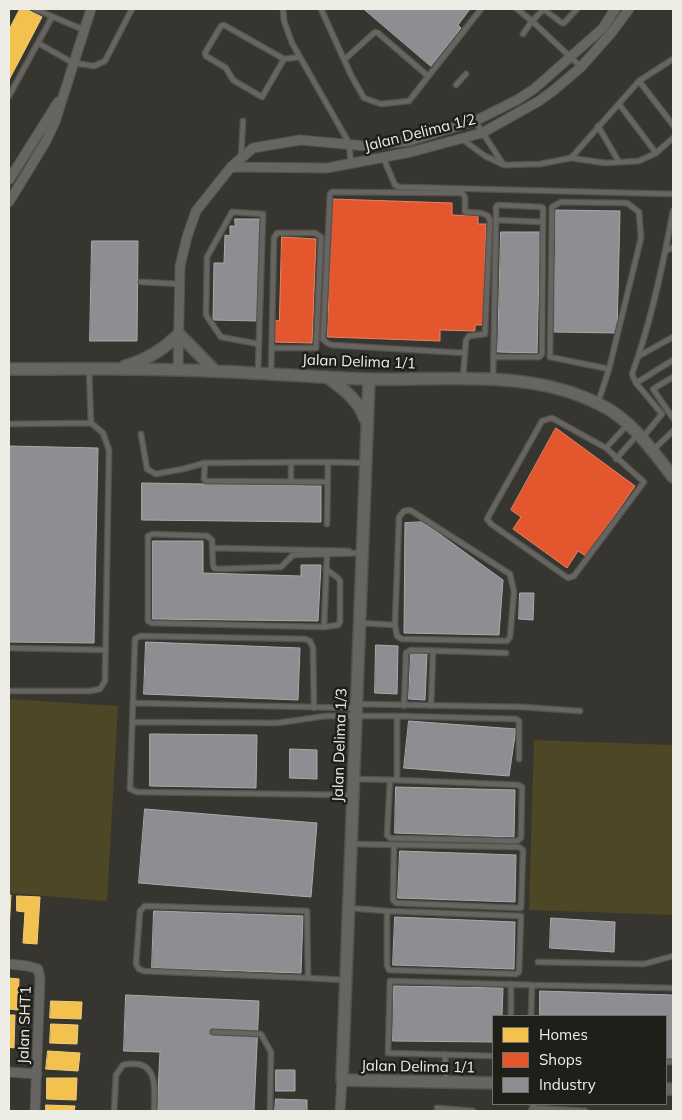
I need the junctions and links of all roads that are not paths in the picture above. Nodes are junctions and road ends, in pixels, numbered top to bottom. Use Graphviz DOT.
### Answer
graph roads {
  1 [pos="35,9"];
  2 [pos="91,9"];
  3 [pos="132,9"];
  4 [pos="283,9"];
  5 [pos="321,9"];
  6 [pos="481,9"];
  7 [pos="517,9"];
  8 [pos="543,9"];
  9 [pos="577,9"];
  10 [pos="615,9"];
  11 [pos="629,9"];
  12 [pos="52,17"];
  13 [pos="532,21"];
  14 [pos="84,30"];
  15 [pos="523,34"];
  16 [pos="38,43"];
  17 [pos="300,57"];
  18 [pos="571,57"];
  19 [pos="284,59"];
  20 [pos="345,59"];
  21 [pos="671,60"];
  22 [pos="72,63"];
  23 [pos="673,66"];
  24 [pos="581,67"];
  25 [pos="466,74"];
  26 [pos="428,76"];
  27 [pos="639,81"];
  28 [pos="456,85"];
  29 [pos="66,89"];
  30 [pos="9,96"];
  31 [pos="618,104"];
  32 [pos="475,121"];
  33 [pos="243,122"];
  34 [pos="673,125"];
  35 [pos="598,126"];
  36 [pos="482,133"];
  37 [pos="673,138"];
  38 [pos="462,139"];
  39 [pos="348,143"];
  40 [pos="656,153"];
  41 [pos="383,157"];
  42 [pos="571,158"];
  43 [pos="241,162"];
  44 [pos="619,162"];
  45 [pos="351,163"];
  46 [pos="504,165"];
  47 [pos="9,180"];
  48 [pos="673,194"];
  49 [pos="9,202"];
  50 [pos="673,211"];
  51 [pos="496,220"];
  52 [pos="543,222"];
  53 [pos="673,247"];
  54 [pos="666,251"];
  55 [pos="141,282"];
  56 [pos="180,284"];
  57 [pos="179,334"];
  58 [pos="673,337"];
  59 [pos="259,344"];
  60 [pos="272,348"];
  61 [pos="465,353"];
  62 [pos="639,356"];
  63 [pos="493,357"];
  64 [pos="673,360"];
  65 [pos="9,369"];
  66 [pos="90,370"];
  67 [pos="111,370"];
  68 [pos="178,370"];
  69 [pos="609,370"];
  70 [pos="215,371"];
  71 [pos="258,374"];
  72 [pos="271,374"];
  73 [pos="327,377"];
  74 [pos="673,378"];
  75 [pos="369,379"];
  76 [pos="463,379"];
  77 [pos="493,380"];
  78 [pos="636,383"];
  79 [pos="598,403"];
  80 [pos="673,405"];
  81 [pos="667,408"];
  82 [pos="673,418"];
  83 [pos="91,423"];
  84 [pos="9,424"];
  85 [pos="628,424"];
  86 [pos="367,426"];
  87 [pos="673,431"];
  88 [pos="140,434"];
  89 [pos="640,436"];
  90 [pos="606,448"];
  91 [pos="652,451"];
  92 [pos="616,459"];
  93 [pos="292,462"];
  94 [pos="328,462"];
  95 [pos="205,463"];
  96 [pos="365,463"];
  97 [pos="673,477"];
  98 [pos="291,482"];
  99 [pos="327,482"];
  100 [pos="326,524"];
  101 [pos="213,548"];
  102 [pos="362,552"];
  103 [pos="327,555"];
  104 [pos="326,569"];
  105 [pos="359,623"];
  106 [pos="395,625"];
  107 [pos="324,626"];
  108 [pos="9,648"];
  109 [pos="106,650"];
  110 [pos="433,650"];
  111 [pos="506,653"];
  112 [pos="9,691"];
  113 [pos="133,703"];
  114 [pos="404,706"];
  115 [pos="431,706"];
  116 [pos="314,708"];
  117 [pos="356,709"];
  118 [pos="580,711"];
  119 [pos="397,716"];
  120 [pos="132,722"];
  121 [pos="519,759"];
  122 [pos="353,779"];
  123 [pos="390,780"];
  124 [pos="397,780"];
  125 [pos="353,795"];
  126 [pos="351,844"];
  127 [pos="394,845"];
  128 [pos="348,908"];
  129 [pos="387,912"];
  130 [pos="673,956"];
  131 [pos="538,962"];
  132 [pos="9,964"];
  133 [pos="308,978"];
  134 [pos="346,980"];
  135 [pos="512,984"];
  136 [pos="532,985"];
  137 [pos="673,988"];
  138 [pos="511,1015"];
  139 [pos="531,1015"];
  140 [pos="213,1032"];
  141 [pos="445,1054"];
  142 [pos="492,1056"];
  143 [pos="9,1072"];
  144 [pos="37,1074"];
  145 [pos="342,1080"];
  146 [pos="446,1081"];
  147 [pos="492,1083"];
  148 [pos="437,1108"];
  149 [pos="533,1108"];
  150 [pos="35,1111"];
  151 [pos="114,1111"];
  152 [pos="154,1111"];
  153 [pos="270,1111"];
  154 [pos="340,1111"];
  155 [pos="473,1111"];
  156 [pos="585,1111"];
  1 -- 12 [label="lane"];
  2 -- 14 [label="street"];
  3 -- 22 [label="lane"];
  4 -- 17 [label="lane"];
  5 -- 20 [label="lane"];
  6 -- 26 [label="lane"];
  7 -- 13 [label="lane"];
  8 -- 9 [label="lane"];
  8 -- 13 [label="lane"];
  10 -- 18 [label="street, Jalan Delima 1/2"];
  11 -- 24 [label="street, Jalan Delima 1/2"];
  12 -- 14 [label="lane"];
  12 -- 16 [label="lane"];
  13 -- 15 [label="lane"];
  13 -- 18 [label="lane"];
  14 -- 22 [label="street"];
  16 -- 22 [label="lane"];
  16 -- 30 [label="lane"];
  17 -- 19 [label="lane"];
  17 -- 39 [label="lane"];
  18 -- 24 [label="lane"];
  18 -- 32 [label="street, Jalan Delima 1/2"];
  19 -- 19 [label="lane"];
  20 -- 26 [label="lane"];
  20 -- 26 [label="lane"];
  21 -- 23 [label="lane"];
  21 -- 27 [label="lane"];
  22 -- 29 [label="street"];
  24 -- 36 [label="street, Jalan Delima 1/2"];
  25 -- 28 [label="lane"];
  27 -- 31 [label="lane"];
  27 -- 34 [label="lane"];
  29 -- 47 [label="street"];
  29 -- 49 [label="street"];
  31 -- 35 [label="lane"];
  31 -- 40 [label="lane"];
  32 -- 36 [label="lane"];
  32 -- 39 [label="street, Jalan Delima 1/2"];
  33 -- 43 [label="lane"];
  35 -- 42 [label="lane"];
  35 -- 44 [label="lane"];
  36 -- 38 [label="street, Jalan Delima 1/2"];
  36 -- 46 [label="lane"];
  37 -- 40 [label="lane"];
  38 -- 41 [label="street, Jalan Delima 1/2"];
  38 -- 46 [label="lane"];
  39 -- 43 [label="street, Jalan Delima 1/2"];
  39 -- 45 [label="lane"];
  40 -- 44 [label="lane"];
  41 -- 45 [label="street, Jalan Delima 1/2"];
  41 -- 48 [label="lane"];
  42 -- 44 [label="lane"];
  42 -- 46 [label="lane"];
  43 -- 45 [label="street, Jalan Delima 1/2"];
  43 -- 56 [label="street, Jalan Delima 1/2"];
  50 -- 54 [label="lane"];
  51 -- 52 [label="lane"];
  51 -- 52 [label="lane"];
  51 -- 63 [label="lane"];
  52 -- 63 [label="lane"];
  53 -- 54 [label="lane"];
  54 -- 62 [label="lane"];
  55 -- 56 [label="lane"];
  56 -- 57 [label="street, Jalan Delima 1/2"];
  57 -- 67 [label="street"];
  57 -- 68 [label="street, Jalan Delima 1/2"];
  57 -- 70 [label="street"];
  58 -- 62 [label="lane"];
  59 -- 59 [label="lane"];
  59 -- 71 [label="lane"];
  60 -- 60 [label="lane"];
  60 -- 72 [label="lane"];
  61 -- 61 [label="lane"];
  61 -- 76 [label="lane"];
  62 -- 78 [label="lane"];
  63 -- 77 [label="lane"];
  64 -- 78 [label="lane"];
  65 -- 66 [label="street, Jalan Delima 1/1"];
  66 -- 67 [label="street, Jalan Delima 1/1"];
  66 -- 83 [label="lane"];
  67 -- 68 [label="street, Jalan Delima 1/1"];
  68 -- 70 [label="street, Jalan Delima 1/1"];
  69 -- 69 [label="lane"];
  69 -- 79 [label="lane"];
  70 -- 71 [label="street, Jalan Delima 1/1"];
  71 -- 72 [label="street, Jalan Delima 1/1"];
  72 -- 73 [label="street, Jalan Delima 1/1"];
  73 -- 75 [label="street, Jalan Delima 1/1"];
  73 -- 86 [label="street"];
  74 -- 81 [label="lane"];
  75 -- 76 [label="street, Jalan Delima 1/1"];
  75 -- 86 [label="street, Jalan Delima 1/3"];
  76 -- 77 [label="street, Jalan Delima 1/1"];
  77 -- 79 [label="street, Jalan Delima 1/1"];
  78 -- 89 [label="lane"];
  79 -- 85 [label="street, Jalan Delima 1/1"];
  80 -- 81 [label="lane"];
  81 -- 82 [label="lane"];
  83 -- 84 [label="lane"];
  83 -- 109 [label="lane"];
  85 -- 89 [label="street, Jalan Delima 1/1"];
  85 -- 90 [label="lane"];
  86 -- 96 [label="street, Jalan Delima 1/3"];
  87 -- 91 [label="lane"];
  88 -- 95 [label="lane"];
  89 -- 91 [label="street, Jalan Delima 1/1"];
  89 -- 92 [label="lane"];
  90 -- 92 [label="lane"];
  90 -- 92 [label="lane"];
  91 -- 97 [label="street, Jalan Delima 1/1"];
  93 -- 94 [label="lane"];
  93 -- 95 [label="lane"];
  93 -- 98 [label="lane"];
  94 -- 96 [label="lane"];
  94 -- 99 [label="lane"];
  95 -- 98 [label="lane"];
  96 -- 102 [label="street, Jalan Delima 1/3"];
  98 -- 99 [label="lane"];
  99 -- 100 [label="lane"];
  101 -- 102 [label="lane"];
  101 -- 103 [label="lane"];
  101 -- 107 [label="lane"];
  102 -- 103 [label="lane"];
  102 -- 105 [label="street, Jalan Delima 1/3"];
  103 -- 104 [label="lane"];
  104 -- 107 [label="lane"];
  104 -- 107 [label="lane"];
  105 -- 106 [label="lane"];
  105 -- 117 [label="street, Jalan Delima 1/3"];
  106 -- 106 [label="lane"];
  108 -- 109 [label="lane"];
  109 -- 112 [label="lane"];
  110 -- 111 [label="lane"];
  110 -- 114 [label="lane"];
  110 -- 115 [label="lane"];
  113 -- 116 [label="lane"];
  113 -- 116 [label="lane"];
  113 -- 120 [label="lane"];
  114 -- 115 [label="lane"];
  114 -- 117 [label="lane"];
  115 -- 118 [label="lane"];
  116 -- 117 [label="lane"];
  117 -- 119 [label="lane"];
  117 -- 120 [label="lane"];
  117 -- 122 [label="street, Jalan Delima 1/3"];
  119 -- 121 [label="lane"];
  119 -- 124 [label="lane"];
  120 -- 125 [label="lane"];
  122 -- 123 [label="lane"];
  122 -- 125 [label="street, Jalan Delima 1/3"];
  123 -- 124 [label="lane"];
  123 -- 124 [label="lane"];
  125 -- 126 [label="street, Jalan Delima 1/3"];
  126 -- 127 [label="lane"];
  126 -- 128 [label="street, Jalan Delima 1/3"];
  127 -- 127 [label="lane"];
  128 -- 129 [label="lane"];
  128 -- 134 [label="street, Jalan Delima 1/3"];
  129 -- 129 [label="lane"];
  130 -- 131 [label="lane"];
  132 -- 144 [label="street, Jalan SHT1"];
  133 -- 133 [label="lane"];
  133 -- 134 [label="lane"];
  134 -- 145 [label="street, Jalan Delima 1/3"];
  135 -- 136 [label="lane"];
  135 -- 138 [label="lane"];
  135 -- 141 [label="lane"];
  136 -- 137 [label="lane"];
  136 -- 139 [label="lane"];
  140 -- 153 [label="lane"];
  141 -- 142 [label="lane"];
  141 -- 146 [label="lane"];
  143 -- 144 [label="street"];
  144 -- 150 [label="street, Jalan SHT1"];
  145 -- 146 [label="street, Jalan Delima 1/1"];
  145 -- 154 [label="street, Jalan Delima 1/3"];
  146 -- 147 [label="street, Jalan Delima 1/1"];
  148 -- 155 [label="lane"];
  149 -- 156 [label="lane"];
  151 -- 152 [label="lane"];
}
